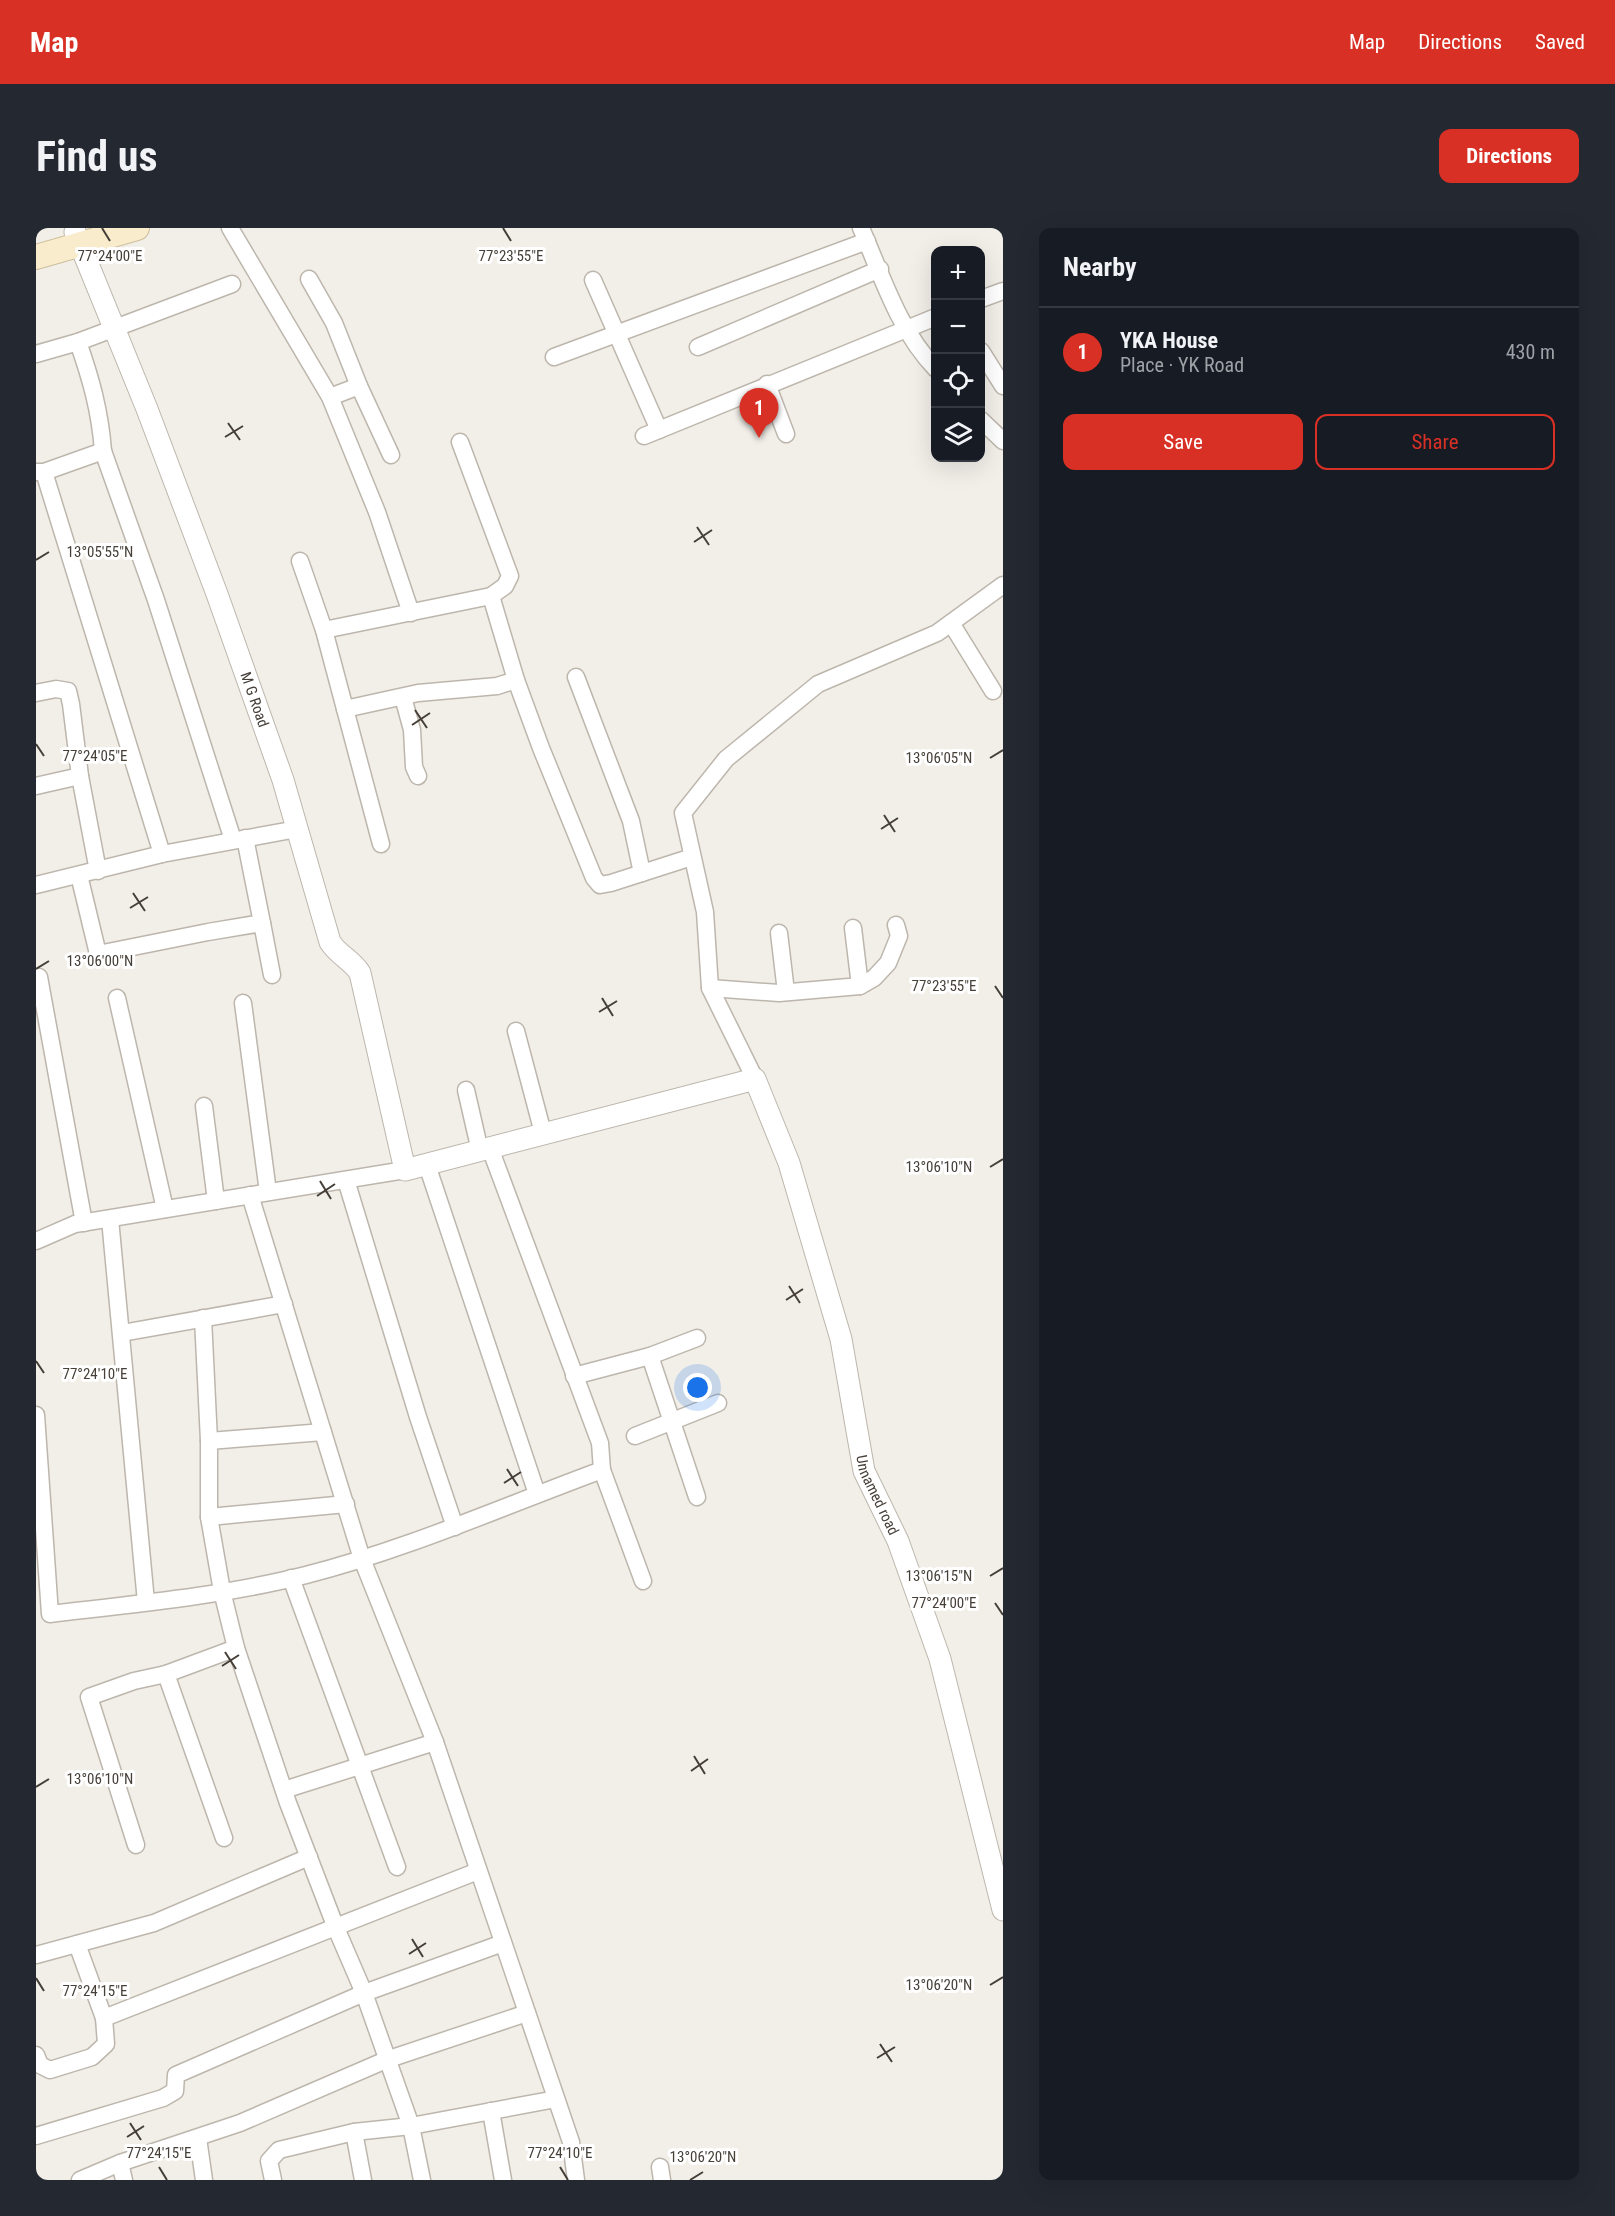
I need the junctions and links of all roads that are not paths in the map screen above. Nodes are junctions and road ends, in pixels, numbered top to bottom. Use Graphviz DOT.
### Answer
graph roads {
  1 [pos="137,228"];
  2 [pos="230,228"];
  3 [pos="864,234"];
  4 [pos="82,235"];
  5 [pos="36,242"];
  6 [pos="36,257"];
  7 [pos="879,269"];
  8 [pos="309,279"];
  9 [pos="593,280"];
  10 [pos="232,284"];
  11 [pos="1003,291"];
  12 [pos="985,298"];
  13 [pos="931,319"];
  14 [pos="115,328"];
  15 [pos="905,328"];
  16 [pos="617,333"];
  17 [pos="78,342"];
  18 [pos="698,347"];
  19 [pos="36,354"];
  20 [pos="983,354"];
  21 [pos="554,357"];
  22 [pos="931,364"];
  23 [pos="767,384"];
  24 [pos="359,386"];
  25 [pos="1003,386"];
  26 [pos="330,397"];
  27 [pos="985,424"];
  28 [pos="786,434"];
  29 [pos="1003,441"];
  30 [pos="460,442"];
  31 [pos="103,451"];
  32 [pos="391,455"];
  33 [pos="40,472"];
  34 [pos="300,561"];
  35 [pos="1002,588"];
  36 [pos="491,596"];
  37 [pos="411,613"];
  38 [pos="951,623"];
  39 [pos="324,630"];
  40 [pos="576,677"];
  41 [pos="516,680"];
  42 [pos="993,691"];
  43 [pos="36,693"];
  44 [pos="403,697"];
  45 [pos="345,709"];
  46 [pos="80,776"];
  47 [pos="418,776"];
  48 [pos="36,786"];
  49 [pos="297,829"];
  50 [pos="239,839"];
  51 [pos="381,844"];
  52 [pos="162,854"];
  53 [pos="692,857"];
  54 [pos="98,871"];
  55 [pos="642,873"];
  56 [pos="79,875"];
  57 [pos="36,885"];
  58 [pos="262,923"];
  59 [pos="896,925"];
  60 [pos="853,928"];
  61 [pos="779,933"];
  62 [pos="272,975"];
  63 [pos="39,977"];
  64 [pos="860,986"];
  65 [pos="710,988"];
  66 [pos="786,992"];
  67 [pos="117,998"];
  68 [pos="243,1003"];
  69 [pos="516,1031"];
  70 [pos="755,1078"];
  71 [pos="465,1090"];
  72 [pos="204,1106"];
  73 [pos="543,1133"];
  74 [pos="485,1149"];
  75 [pos="427,1165"];
  76 [pos="405,1170"];
  77 [pos="346,1180"];
  78 [pos="268,1192"];
  79 [pos="250,1195"];
  80 [pos="216,1201"];
  81 [pos="165,1209"];
  82 [pos="110,1219"];
  83 [pos="84,1223"];
  84 [pos="36,1241"];
  85 [pos="284,1304"];
  86 [pos="203,1318"];
  87 [pos="122,1333"];
  88 [pos="697,1338"];
  89 [pos="650,1356"];
  90 [pos="574,1376"];
  91 [pos="718,1403"];
  92 [pos="36,1415"];
  93 [pos="672,1422"];
  94 [pos="323,1432"];
  95 [pos="635,1436"];
  96 [pos="37,1441"];
  97 [pos="209,1441"];
  98 [pos="602,1470"];
  99 [pos="537,1494"];
  100 [pos="697,1497"];
  101 [pos="346,1504"];
  102 [pos="209,1516"];
  103 [pos="455,1527"];
  104 [pos="362,1559"];
  105 [pos="291,1578"];
  106 [pos="643,1581"];
  107 [pos="222,1591"];
  108 [pos="146,1602"];
  109 [pos="236,1648"];
  110 [pos="166,1674"];
  111 [pos="435,1743"];
  112 [pos="361,1766"];
  113 [pos="284,1790"];
  114 [pos="224,1838"];
  115 [pos="136,1845"];
  116 [pos="309,1857"];
  117 [pos="397,1867"];
  118 [pos="478,1871"];
  119 [pos="1003,1910"];
  120 [pos="336,1928"];
  121 [pos="503,1943"];
  122 [pos="77,1944"];
  123 [pos="36,1955"];
  124 [pos="364,1993"];
  125 [pos="527,2013"];
  126 [pos="104,2018"];
  127 [pos="36,2055"];
  128 [pos="386,2060"];
  129 [pos="556,2099"];
  130 [pos="491,2111"];
  131 [pos="411,2126"];
  132 [pos="354,2132"];
  133 [pos="36,2136"];
  134 [pos="198,2138"];
  135 [pos="122,2172"];
  136 [pos="80,2180"];
  137 [pos="204,2180"];
  138 [pos="273,2180"];
  139 [pos="363,2180"];
  140 [pos="422,2180"];
  141 [pos="503,2180"];
  142 [pos="576,2180"];
  1 -- 4 [label="main road"];
  2 -- 26 [label="street"];
  3 -- 7 [label="street"];
  3 -- 16 [label="street"];
  4 -- 5 [label="main road"];
  4 -- 6 [label="main road"];
  4 -- 14 [label="street, M G Road"];
  7 -- 15 [label="street"];
  7 -- 18 [label="street"];
  8 -- 24 [label="street"];
  9 -- 16 [label="street"];
  10 -- 14 [label="street"];
  11 -- 12 [label="street"];
  13 -- 15 [label="street"];
  14 -- 17 [label="street"];
  14 -- 49 [label="street, M G Road"];
  15 -- 22 [label="street"];
  15 -- 23 [label="street"];
  16 -- 21 [label="street"];
  16 -- 23 [label="street"];
  17 -- 19 [label="street"];
  17 -- 31 [label="street"];
  20 -- 25 [label="street"];
  23 -- 28 [label="street"];
  24 -- 26 [label="street"];
  24 -- 32 [label="street"];
  26 -- 37 [label="street"];
  27 -- 29 [label="street"];
  30 -- 36 [label="street"];
  31 -- 33 [label="street"];
  31 -- 50 [label="street"];
  33 -- 52 [label="street"];
  34 -- 39 [label="street"];
  35 -- 38 [label="street"];
  36 -- 37 [label="street"];
  36 -- 41 [label="street"];
  37 -- 39 [label="street"];
  38 -- 42 [label="street"];
  38 -- 53 [label="street"];
  39 -- 45 [label="street"];
  40 -- 55 [label="street"];
  41 -- 44 [label="street"];
  41 -- 55 [label="street"];
  43 -- 46 [label="street"];
  44 -- 45 [label="street"];
  44 -- 47 [label="street"];
  45 -- 51 [label="street"];
  46 -- 48 [label="street"];
  46 -- 54 [label="street"];
  49 -- 50 [label="street"];
  49 -- 76 [label="street, M G Road"];
  50 -- 52 [label="street"];
  50 -- 58 [label="street"];
  52 -- 54 [label="street"];
  53 -- 55 [label="street"];
  53 -- 65 [label="street"];
  54 -- 56 [label="street"];
  56 -- 57 [label="street"];
  56 -- 58 [label="street"];
  58 -- 62 [label="street"];
  59 -- 64 [label="street"];
  60 -- 64 [label="street"];
  61 -- 66 [label="street"];
  63 -- 83 [label="street"];
  64 -- 66 [label="street"];
  65 -- 66 [label="street"];
  65 -- 70 [label="street"];
  67 -- 81 [label="street"];
  68 -- 78 [label="street"];
  69 -- 73 [label="street"];
  70 -- 73 [label="street"];
  70 -- 119 [label="street, Unnamed road"];
  71 -- 74 [label="street"];
  72 -- 80 [label="street"];
  73 -- 74 [label="street"];
  74 -- 75 [label="street"];
  74 -- 90 [label="street"];
  75 -- 76 [label="street"];
  75 -- 99 [label="street"];
  76 -- 77 [label="street"];
  77 -- 78 [label="street"];
  77 -- 103 [label="street"];
  78 -- 79 [label="street"];
  79 -- 80 [label="street"];
  79 -- 85 [label="street"];
  80 -- 81 [label="street"];
  81 -- 82 [label="street"];
  82 -- 83 [label="street"];
  82 -- 87 [label="street"];
  83 -- 84 [label="street"];
  85 -- 86 [label="street"];
  85 -- 94 [label="street"];
  86 -- 87 [label="street"];
  86 -- 97 [label="street"];
  87 -- 108 [label="street"];
  88 -- 89 [label="street"];
  89 -- 90 [label="street"];
  89 -- 93 [label="street"];
  90 -- 98 [label="street"];
  91 -- 93 [label="street"];
  92 -- 96 [label="street"];
  93 -- 95 [label="street"];
  93 -- 100 [label="street"];
  94 -- 97 [label="street"];
  94 -- 101 [label="street"];
  96 -- 108 [label="street"];
  97 -- 102 [label="street"];
  98 -- 99 [label="street"];
  98 -- 106 [label="street"];
  99 -- 103 [label="street"];
  101 -- 102 [label="street"];
  101 -- 104 [label="street"];
  102 -- 107 [label="street"];
  103 -- 104 [label="street"];
  104 -- 105 [label="street"];
  104 -- 111 [label="street"];
  105 -- 107 [label="street"];
  105 -- 112 [label="street"];
  107 -- 108 [label="street"];
  107 -- 109 [label="street"];
  109 -- 110 [label="street"];
  109 -- 113 [label="street"];
  110 -- 114 [label="street"];
  110 -- 115 [label="street"];
  111 -- 112 [label="street"];
  111 -- 118 [label="street"];
  112 -- 113 [label="street"];
  112 -- 117 [label="street"];
  113 -- 116 [label="street"];
  116 -- 120 [label="street"];
  116 -- 122 [label="street"];
  118 -- 120 [label="street"];
  118 -- 121 [label="street"];
  120 -- 124 [label="street"];
  120 -- 126 [label="street"];
  121 -- 124 [label="street"];
  121 -- 125 [label="street"];
  122 -- 123 [label="street"];
  122 -- 126 [label="street"];
  124 -- 128 [label="street"];
  124 -- 133 [label="street"];
  125 -- 128 [label="street"];
  125 -- 129 [label="street"];
  126 -- 127 [label="street"];
  128 -- 131 [label="street"];
  128 -- 134 [label="street"];
  129 -- 130 [label="street"];
  129 -- 142 [label="street"];
  130 -- 131 [label="street"];
  130 -- 141 [label="street"];
  131 -- 132 [label="street"];
  131 -- 140 [label="street"];
  132 -- 138 [label="street"];
  132 -- 139 [label="street"];
  134 -- 135 [label="street"];
  134 -- 137 [label="street"];
  135 -- 136 [label="street"];
}
